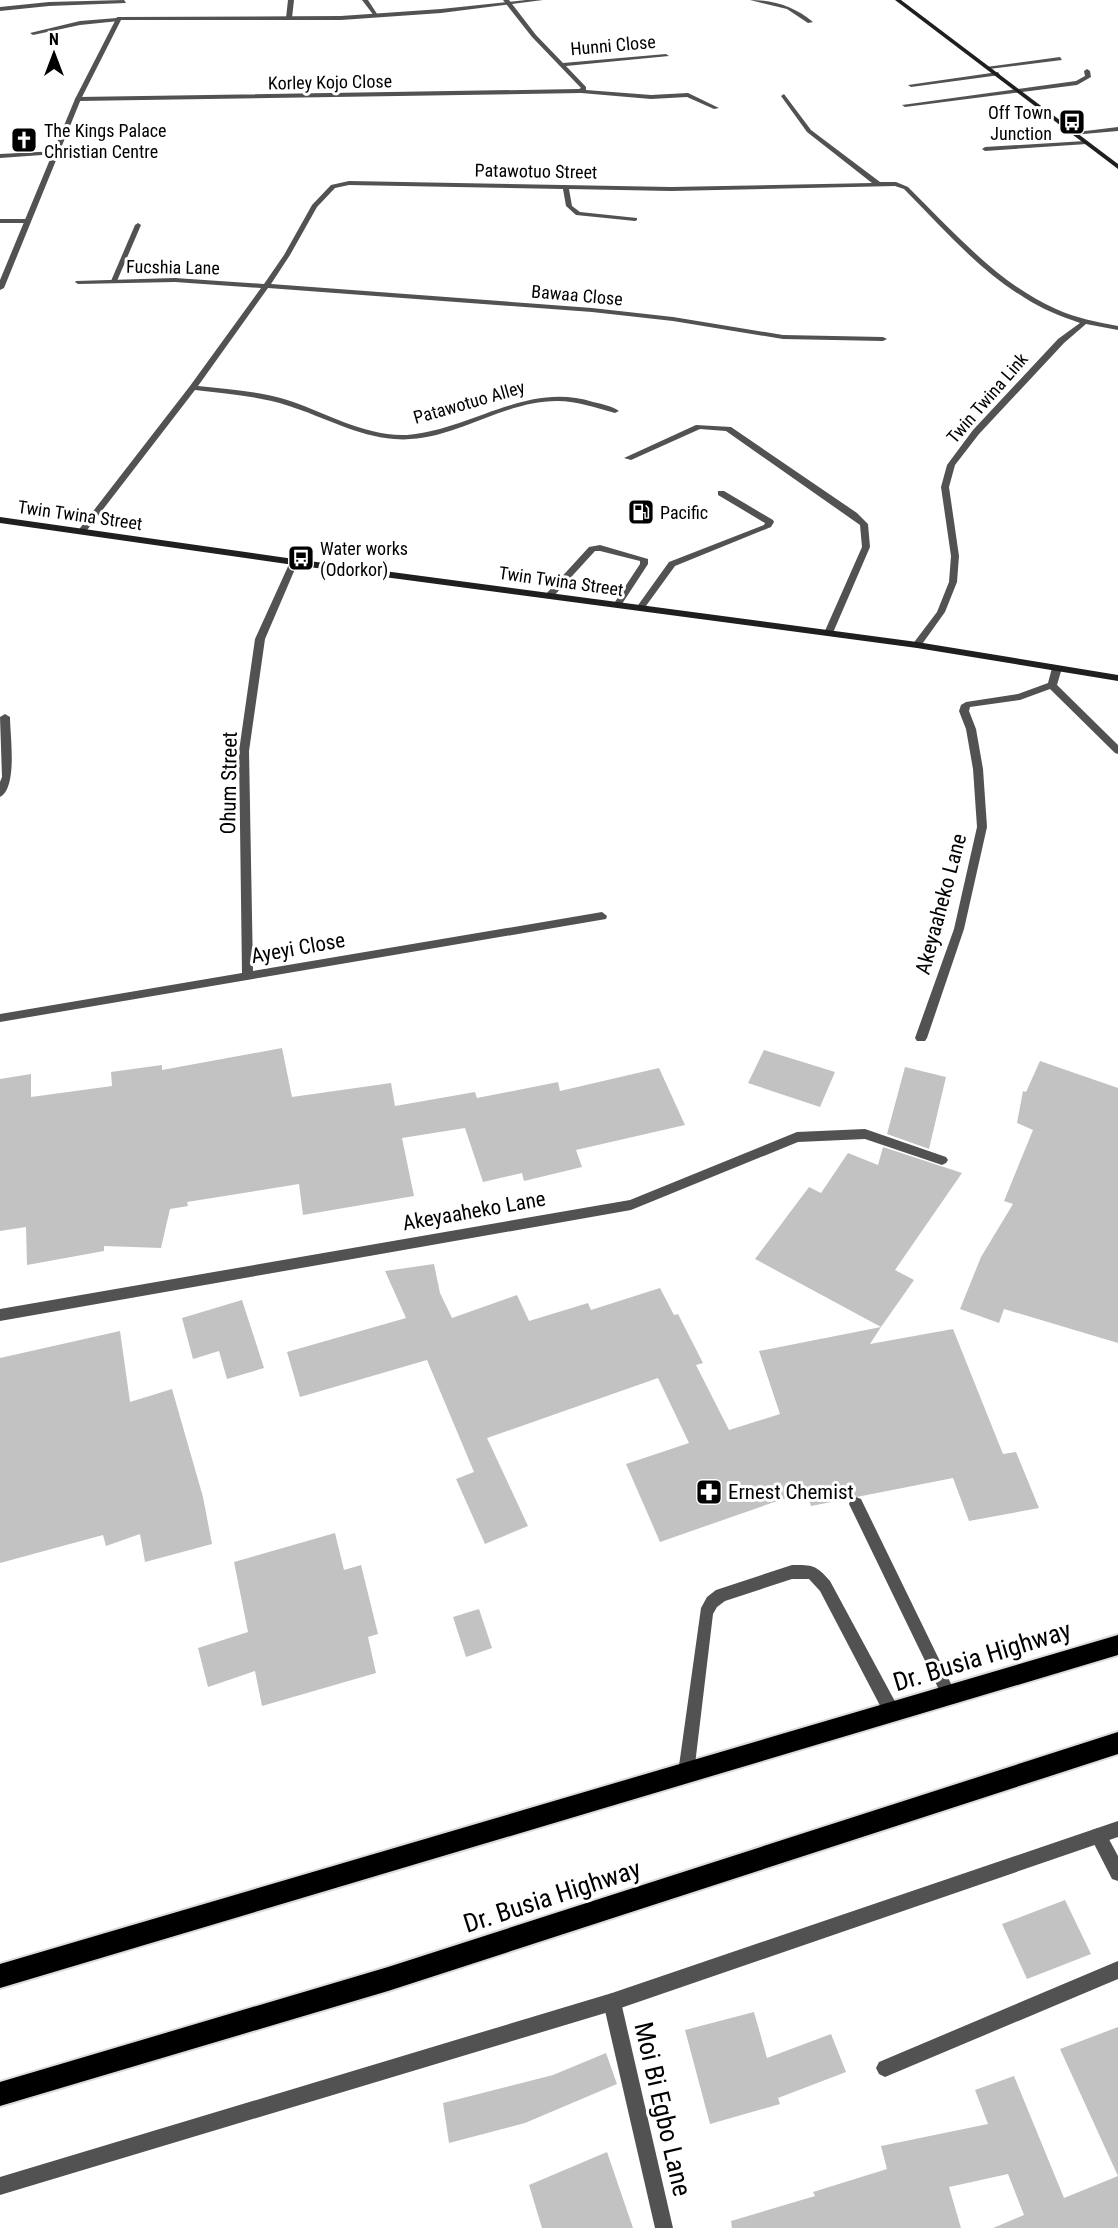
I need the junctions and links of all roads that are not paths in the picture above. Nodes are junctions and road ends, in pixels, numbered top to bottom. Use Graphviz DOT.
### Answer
graph roads {
  1 [pos="291,0"];
  2 [pos="365,0"];
  3 [pos="540,0"];
  4 [pos="753,0"];
  5 [pos="898,0"];
  6 [pos="124,1"];
  7 [pos="508,2"];
  8 [pos="0,9"];
  9 [pos="377,16"];
  10 [pos="289,18"];
  11 [pos="118,19"];
  12 [pos="810,22"];
  13 [pos="33,33"];
  14 [pos="666,56"];
  15 [pos="1060,59"];
  16 [pos="561,65"];
  17 [pos="989,67"];
  18 [pos="1087,71"];
  19 [pos="998,74"];
  20 [pos="911,85"];
  21 [pos="581,91"];
  22 [pos="1020,91"];
  23 [pos="784,96"];
  24 [pos="78,99"];
  25 [pos="905,105"];
  26 [pos="716,108"];
  27 [pos="1118,129"];
  28 [pos="1072,133"];
  29 [pos="1085,143"];
  30 [pos="985,148"];
  31 [pos="56,152"];
  32 [pos="0,156"];
  33 [pos="1118,168"];
  34 [pos="878,183"];
  35 [pos="566,187"];
  36 [pos="635,219"];
  37 [pos="0,221"];
  38 [pos="27,221"];
  39 [pos="138,225"];
  40 [pos="114,281"];
  41 [pos="78,282"];
  42 [pos="266,286"];
  43 [pos="0,288"];
  44 [pos="1085,322"];
  45 [pos="1118,328"];
  46 [pos="883,339"];
  47 [pos="193,388"];
  48 [pos="615,411"];
  49 [pos="628,458"];
  50 [pos="721,493"];
  51 [pos="0,520"];
  52 [pos="81,532"];
  53 [pos="294,562"];
  54 [pos="549,596"];
  55 [pos="617,605"];
  56 [pos="640,608"];
  57 [pos="829,633"];
  58 [pos="917,645"];
  59 [pos="1057,668"];
  60 [pos="1118,678"];
  61 [pos="1052,685"];
  62 [pos="5,717"];
  63 [pos="1118,751"];
  64 [pos="0,794"];
  65 [pos="602,916"];
  66 [pos="248,977"];
  67 [pos="0,1017"];
  68 [pos="921,1038"];
  69 [pos="942,1160"];
  70 [pos="0,1315"];
  71 [pos="856,1504"];
  72 [pos="1118,1645"];
  73 [pos="949,1695"];
  74 [pos="892,1713"];
  75 [pos="1118,1743"];
  76 [pos="686,1773"];
  77 [pos="1118,1829"];
  78 [pos="1098,1836"];
  79 [pos="1118,1873"];
  80 [pos="1118,1970"];
  81 [pos="0,1976"];
  82 [pos="612,2002"];
  83 [pos="885,2068"];
  84 [pos="0,2094"];
  85 [pos="0,2186"];
  86 [pos="664,2228"];
  1 -- 10 [label="street"];
  2 -- 9 [label="street"];
  3 -- 7 [label="street"];
  4 -- 12 [label="street"];
  5 -- 17 [label="main road"];
  6 -- 8 [label="street"];
  6 -- 11 [label="street"];
  7 -- 9 [label="street"];
  7 -- 16 [label="street"];
  9 -- 10 [label="street"];
  10 -- 11 [label="street"];
  11 -- 13 [label="street"];
  11 -- 24 [label="street"];
  14 -- 16 [label="street, Hunni Close"];
  15 -- 17 [label="street"];
  16 -- 21 [label="street"];
  17 -- 19 [label="main road"];
  18 -- 22 [label="street"];
  19 -- 20 [label="street"];
  19 -- 22 [label="main road"];
  21 -- 24 [label="street, Korley Kojo Close"];
  21 -- 26 [label="street, Korley Kojo Close"];
  22 -- 25 [label="street"];
  22 -- 28 [label="main road"];
  23 -- 34 [label="street"];
  24 -- 31 [label="street"];
  27 -- 28 [label="street"];
  28 -- 29 [label="main road"];
  29 -- 30 [label="street"];
  29 -- 33 [label="main road"];
  31 -- 32 [label="street"];
  31 -- 38 [label="street"];
  34 -- 35 [label="street, Patawotuo Street"];
  34 -- 44 [label="street, Patawotuo Street"];
  35 -- 36 [label="street"];
  35 -- 42 [label="street, Patawotuo Street"];
  37 -- 38 [label="street"];
  38 -- 43 [label="street"];
  39 -- 40 [label="street"];
  40 -- 41 [label="street, Fucshia Lane"];
  40 -- 42 [label="street, Fucshia Lane"];
  42 -- 46 [label="street, Bawaa Close"];
  42 -- 47 [label="street, Patawotuo Street"];
  44 -- 45 [label="street, Patawotuo Street"];
  44 -- 58 [label="street, Twin Twina Link"];
  47 -- 48 [label="street, Patawotuo Alley"];
  47 -- 52 [label="street, Patawotuo Street"];
  49 -- 57 [label="street"];
  50 -- 56 [label="street"];
  51 -- 52 [label="main road, Twin Twina Street"];
  52 -- 53 [label="main road, Twin Twina Street"];
  53 -- 54 [label="main road, Twin Twina Street"];
  53 -- 66 [label="street, Ohum Street"];
  54 -- 55 [label="main road, Twin Twina Street"];
  54 -- 55 [label="street"];
  55 -- 56 [label="main road, Twin Twina Street"];
  56 -- 57 [label="main road, Twin Twina Street"];
  57 -- 58 [label="main road, Twin Twina Street"];
  58 -- 59 [label="main road, Twin Twina Street"];
  59 -- 60 [label="main road, Twin Twina Street"];
  59 -- 61 [label="street"];
  61 -- 63 [label="street"];
  61 -- 68 [label="street, Akeyaaheko Lane"];
  62 -- 64 [label="street"];
  65 -- 66 [label="street, Ayeyi Close"];
  66 -- 67 [label="street, Ayeyi Close"];
  69 -- 70 [label="street, Akeyaaheko Lane"];
  71 -- 73 [label="street"];
  72 -- 73 [label="highway, Dr. Busia Highway"];
  73 -- 74 [label="highway, Dr. Busia Highway"];
  74 -- 76 [label="highway, Dr. Busia Highway"];
  74 -- 76 [label="street"];
  75 -- 84 [label="highway, Dr. Busia Highway"];
  76 -- 81 [label="highway, Dr. Busia Highway"];
  77 -- 78 [label="street"];
  78 -- 79 [label="street"];
  78 -- 82 [label="street"];
  80 -- 83 [label="street"];
  82 -- 85 [label="street"];
  82 -- 86 [label="street, Moi Bi Egbo Lane"];
}
